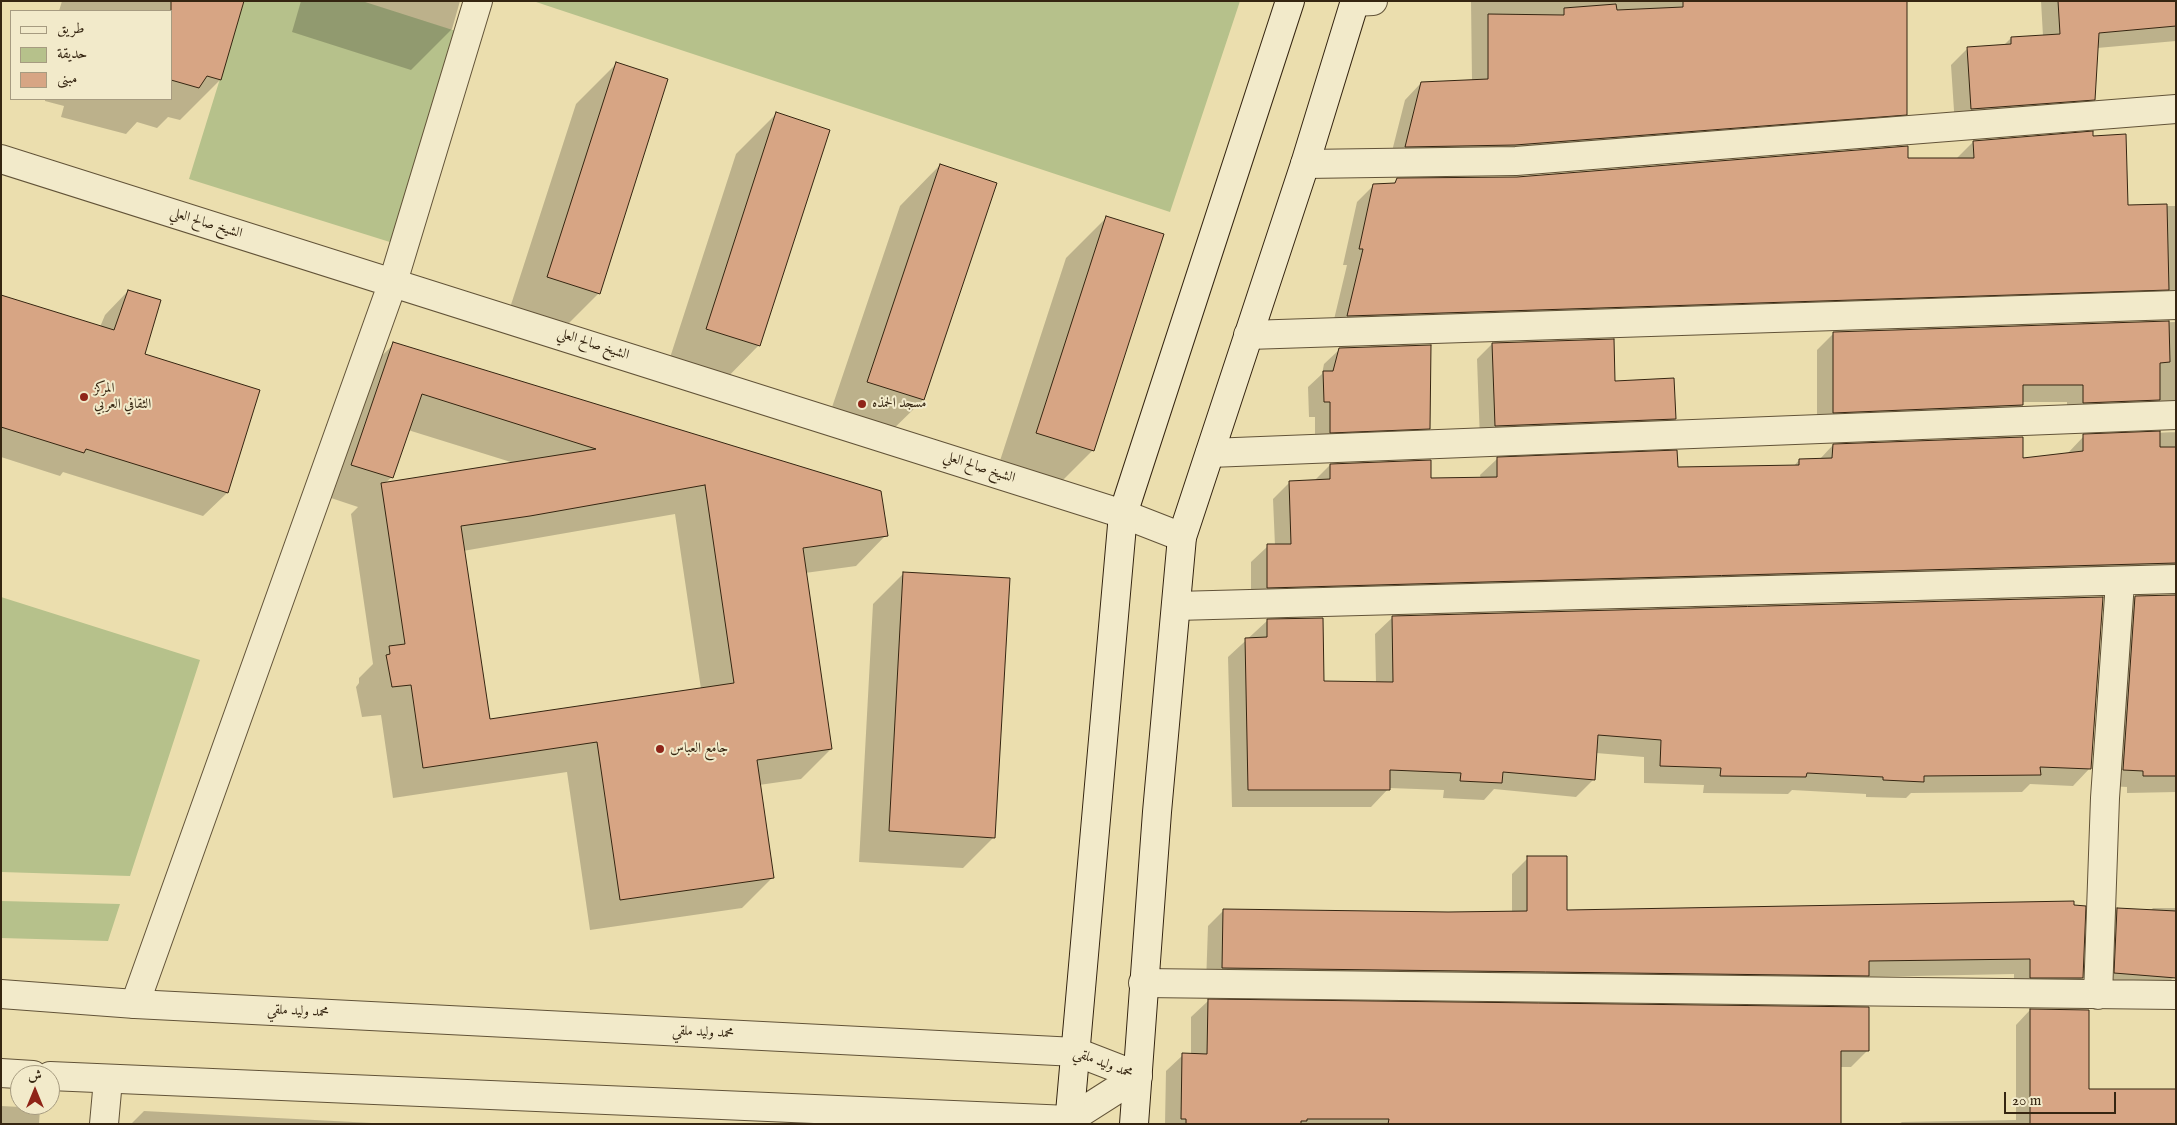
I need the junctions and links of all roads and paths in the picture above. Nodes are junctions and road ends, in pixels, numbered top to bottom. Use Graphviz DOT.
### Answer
graph roads {
  1 [pos="478,1"];
  2 [pos="1290,1"];
  3 [pos="1361,2"];
  4 [pos="2176,109"];
  5 [pos="1,159"];
  6 [pos="1305,164"];
  7 [pos="393,282"];
  8 [pos="2176,305"];
  9 [pos="1248,335"];
  10 [pos="2176,415"];
  11 [pos="1210,453"];
  12 [pos="1123,514"];
  13 [pos="1182,537"];
  14 [pos="2176,580"];
  15 [pos="2120,582"];
  16 [pos="1176,606"];
  17 [pos="1143,983"];
  18 [pos="1,994"];
  19 [pos="2098,995"];
  20 [pos="2176,995"];
  21 [pos="136,1004"];
  22 [pos="1076,1052"];
  23 [pos="1138,1076"];
  24 [pos="60,1077"];
  25 [pos="108,1080"];
  26 [pos="1069,1122"];
  27 [pos="104,1124"];
  28 [pos="1134,1124"];
  1 -- 7 [label="street"];
  2 -- 12 [label="street"];
  3 -- 6 [label="street"];
  4 -- 6 [label="street"];
  5 -- 7 [label="street, الشيخ صالح العلي"];
  6 -- 9 [label="street"];
  7 -- 12 [label="street, الشيخ صالح العلي"];
  7 -- 21 [label="street"];
  8 -- 9 [label="street"];
  9 -- 11 [label="street"];
  10 -- 11 [label="street"];
  11 -- 13 [label="street"];
  12 -- 13 [label="street, الشيخ صالح العلي"];
  12 -- 22 [label="street"];
  13 -- 16 [label="street"];
  14 -- 15 [label="street"];
  15 -- 16 [label="street"];
  15 -- 19 [label="street"];
  16 -- 17 [label="street"];
  17 -- 19 [label="street"];
  17 -- 23 [label="street"];
  18 -- 21 [label="street, محمد وليد ملقي"];
  19 -- 20 [label="street"];
  21 -- 22 [label="street, محمد وليد ملقي"];
  22 -- 23 [label="street, محمد وليد ملقي"];
  22 -- 26 [label="street"];
  23 -- 26 [label="street, محمد وليد ملقي"];
  23 -- 28 [label="street"];
  24 -- 25 [label="street"];
  25 -- 26 [label="street"];
  25 -- 27 [label="street"];
}
